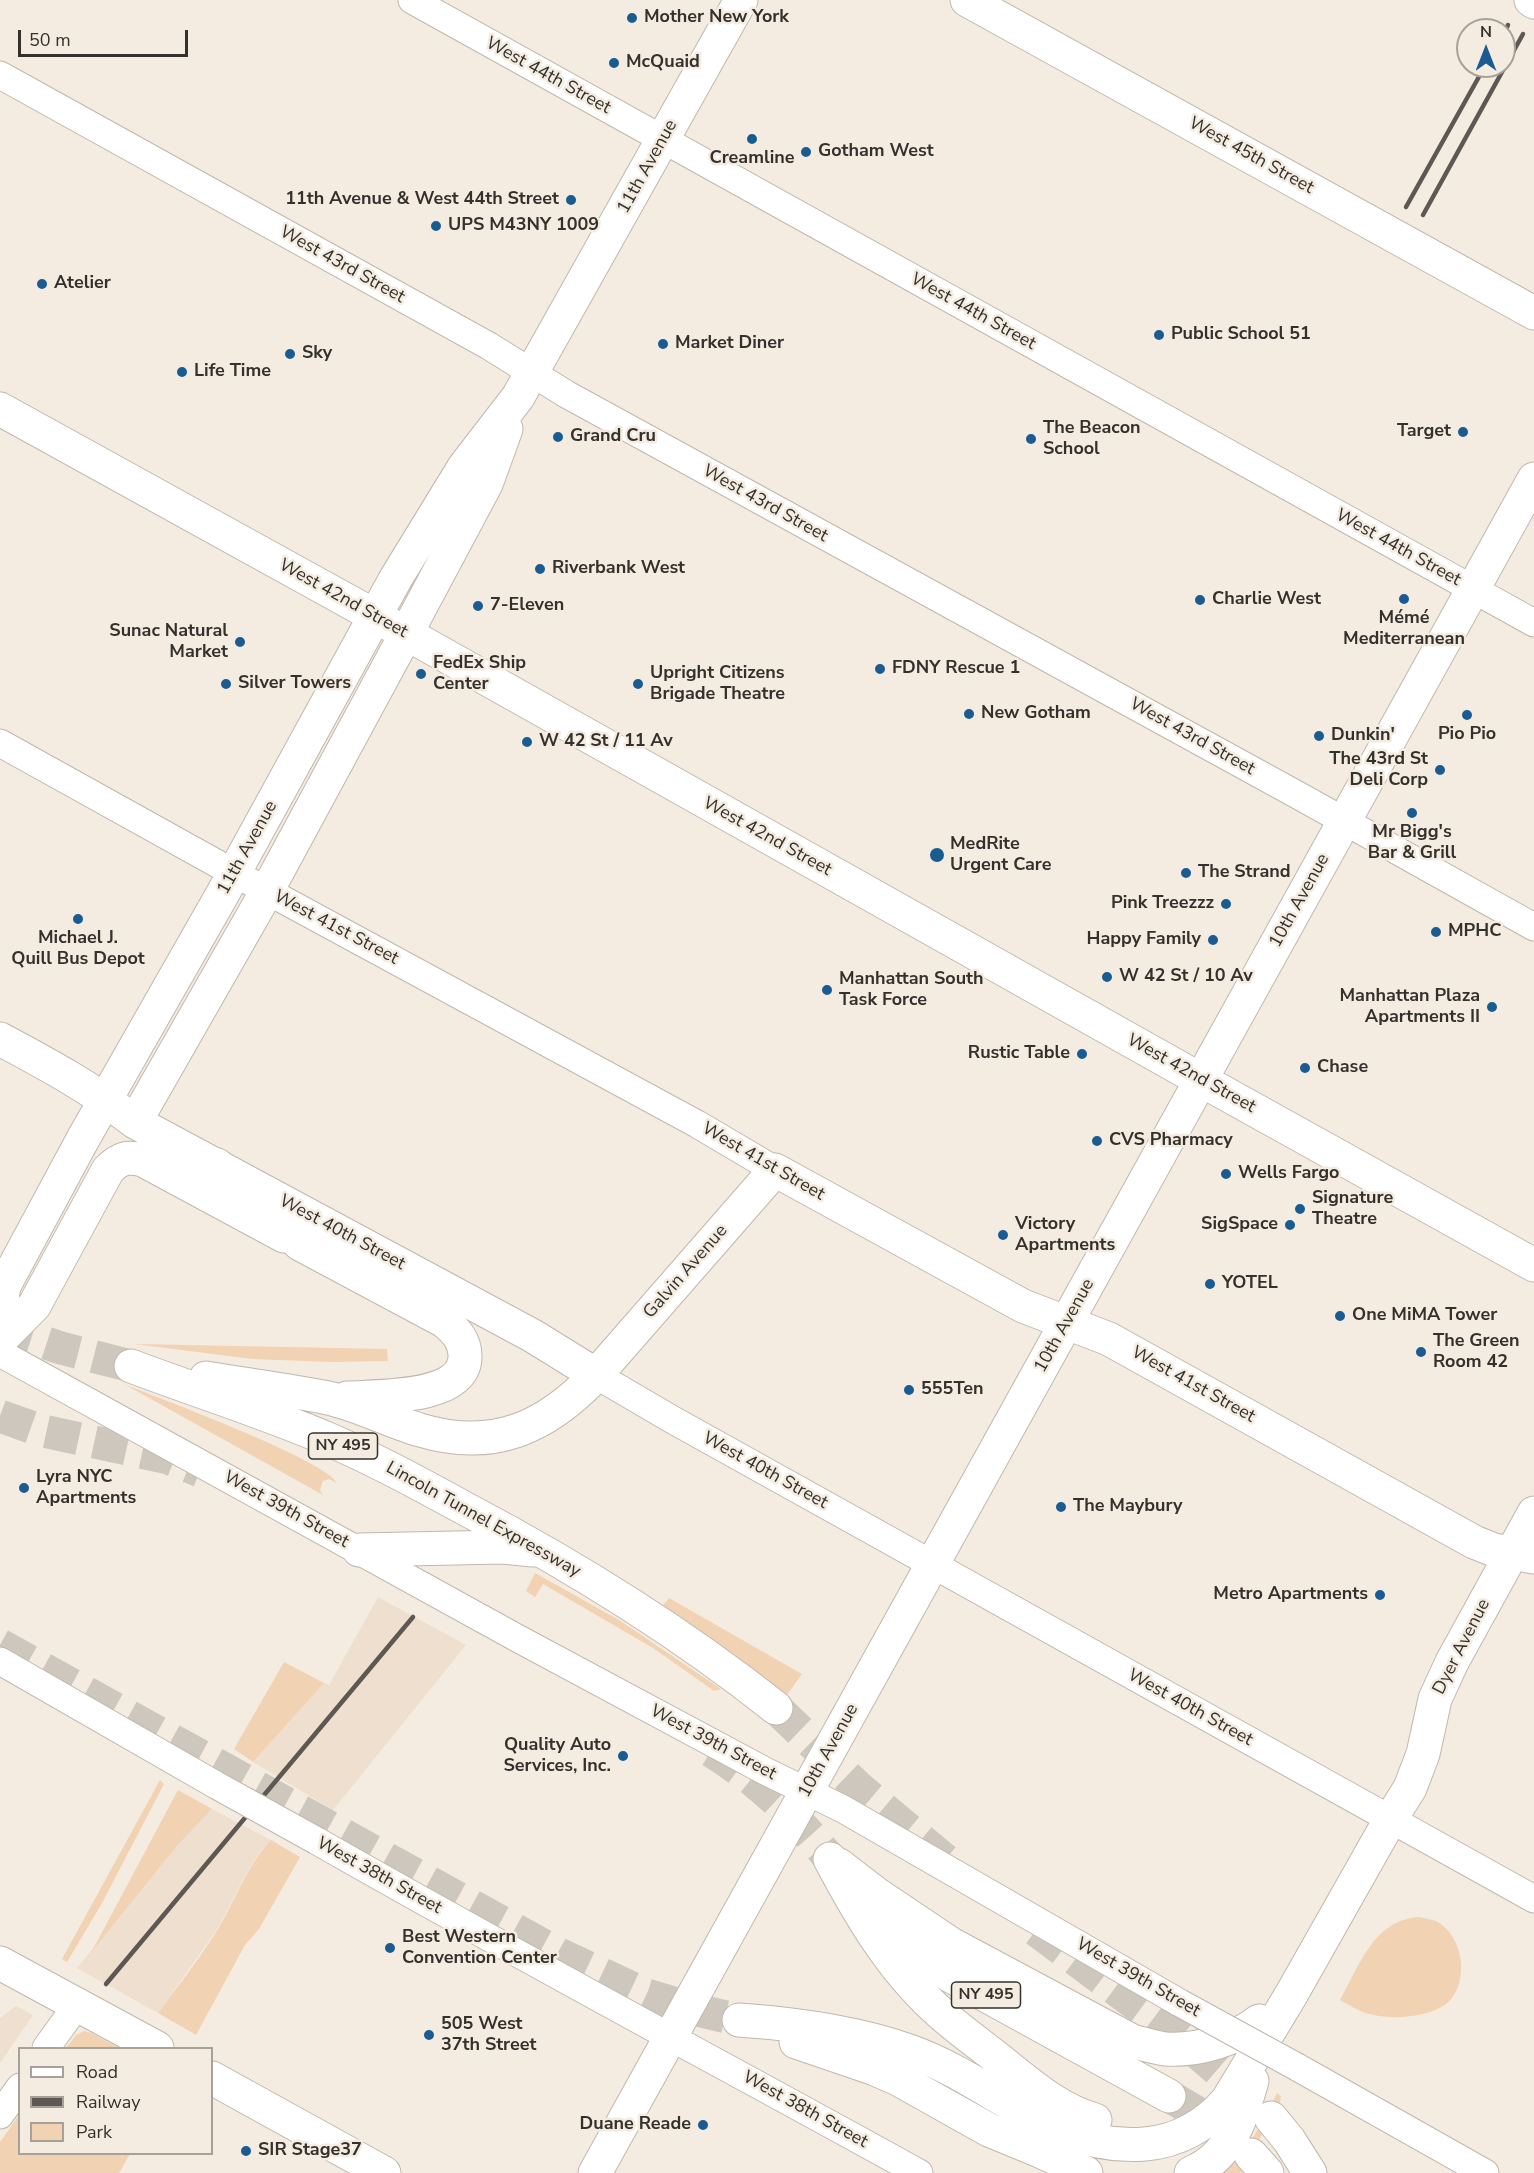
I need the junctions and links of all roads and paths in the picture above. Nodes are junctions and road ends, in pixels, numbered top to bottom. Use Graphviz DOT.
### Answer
graph roads {
  1 [pos="412,0"];
  2 [pos="741,0"];
  3 [pos="967,0"];
  4 [pos="0,75"];
  5 [pos="663,141"];
  6 [pos="1534,314"];
  7 [pos="525,385"];
  8 [pos="0,409"];
  9 [pos="1534,479"];
  10 [pos="1472,590"];
  11 [pos="375,616"];
  12 [pos="1534,623"];
  13 [pos="406,634"];
  14 [pos="0,743"];
  15 [pos="1344,821"];
  16 [pos="234,873"];
  17 [pos="267,891"];
  18 [pos="1534,927"];
  19 [pos="0,1039"];
  20 [pos="1200,1080"];
  21 [pos="106,1099"];
  22 [pos="135,1122"];
  23 [pos="217,1165"];
  24 [pos="775,1170"];
  25 [pos="300,1244"];
  26 [pos="1534,1265"];
  27 [pos="0,1311"];
  28 [pos="1066,1323"];
  29 [pos="0,1340"];
  30 [pos="0,1353"];
  31 [pos="596,1375"];
  32 [pos="330,1399"];
  33 [pos="1534,1513"];
  34 [pos="359,1550"];
  35 [pos="544,1552"];
  36 [pos="1523,1556"];
  37 [pos="933,1563"];
  38 [pos="0,1661"];
  39 [pos="777,1708"];
  40 [pos="806,1791"];
  41 [pos="1390,1821"];
  42 [pos="830,1859"];
  43 [pos="1534,1899"];
  44 [pos="0,1963"];
  45 [pos="1291,1995"];
  46 [pos="77,2005"];
  47 [pos="670,2036"];
  48 [pos="1266,2036"];
  49 [pos="47,2047"];
  50 [pos="153,2047"];
  51 [pos="213,2079"];
  52 [pos="18,2090"];
  53 [pos="1169,2096"];
  54 [pos="0,2115"];
  55 [pos="1271,2118"];
  56 [pos="989,2130"];
  57 [pos="384,2173"];
  58 [pos="595,2173"];
  59 [pos="919,2173"];
  60 [pos="1044,2173"];
  61 [pos="1086,2173"];
  62 [pos="1191,2173"];
  63 [pos="1310,2173"];
  64 [pos="1485,2173"];
  1 -- 5 [label="street, West 44th Street"];
  2 -- 5 [label="main road, 11th Avenue"];
  3 -- 6 [label="main road, West 45th Street"];
  4 -- 7 [label="street, West 43rd Street"];
  5 -- 7 [label="main road, 11th Avenue"];
  5 -- 10 [label="street, West 44th Street"];
  7 -- 11 [label="main road, 11th Avenue"];
  7 -- 13 [label="main road, 11th Avenue"];
  7 -- 15 [label="street, West 43rd Street"];
  8 -- 11 [label="main road, West 42nd Street"];
  9 -- 10 [label="main road, 10th Avenue"];
  10 -- 12 [label="street, West 44th Street"];
  10 -- 15 [label="main road, 10th Avenue"];
  11 -- 13 [label="main road, West 42nd Street"];
  11 -- 16 [label="main road, 11th Avenue"];
  13 -- 17 [label="main road, 11th Avenue"];
  13 -- 20 [label="main road, West 42nd Street"];
  14 -- 16 [label="street, West 41st Street"];
  15 -- 18 [label="street, West 43rd Street"];
  15 -- 20 [label="main road, 10th Avenue"];
  16 -- 17 [label="street, West 41st Street"];
  16 -- 21 [label="main road, 11th Avenue"];
  17 -- 22 [label="main road, 11th Avenue"];
  17 -- 24 [label="street, West 41st Street"];
  19 -- 21 [label="main road, West 40th Street"];
  20 -- 26 [label="main road, West 42nd Street"];
  20 -- 28 [label="main road, 10th Avenue"];
  21 -- 22 [label="main road, West 40th Street"];
  21 -- 27 [label="main road, 11th Avenue"];
  22 -- 23 [label="main road, West 40th Street"];
  23 -- 25 [label="main road"];
  23 -- 31 [label="main road, West 40th Street"];
  24 -- 28 [label="main road, West 41st Street"];
  24 -- 31 [label="main road, Galvin Avenue"];
  25 -- 29 [label="main road, West 40th Street"];
  25 -- 32 [label="main road, West 40th Street"];
  28 -- 36 [label="main road, West 41st Street"];
  28 -- 37 [label="main road, 10th Avenue"];
  30 -- 34 [label="street, West 39th Street"];
  31 -- 32 [label="main road, Galvin Avenue"];
  31 -- 37 [label="street, West 40th Street"];
  32 -- 35 [label="main road, Lincoln Tunnel Expressway / NY 495"];
  33 -- 36 [label="main road, Dyer Avenue"];
  34 -- 35 [label="main road"];
  34 -- 40 [label="street, West 39th Street"];
  35 -- 39 [label="main road, Lincoln Tunnel Expressway / NY 495"];
  36 -- 41 [label="main road, Dyer Avenue"];
  37 -- 40 [label="main road, 10th Avenue"];
  37 -- 41 [label="street, West 40th Street"];
  38 -- 47 [label="street, West 38th Street, bridge"];
  40 -- 47 [label="main road, 10th Avenue"];
  40 -- 64 [label="street, West 39th Street, bridge"];
  41 -- 43 [label="street, West 40th Street"];
  41 -- 45 [label="main road, Dyer Avenue"];
  42 -- 45 [label="main road"];
  42 -- 48 [label="main road"];
  42 -- 53 [label="main road, NY 495"];
  44 -- 46 [label="main road"];
  45 -- 48 [label="main road, Dyer Avenue"];
  46 -- 49 [label="street"];
  46 -- 50 [label="main road"];
  47 -- 58 [label="main road, 10th Avenue"];
  47 -- 59 [label="street, West 38th Street"];
  48 -- 56 [label="main road"];
  48 -- 62 [label="main road"];
  51 -- 57 [label="main road"];
  52 -- 54 [label="street"];
  55 -- 63 [label="main road"];
  56 -- 60 [label="main road"];
  56 -- 61 [label="main road"];
}
